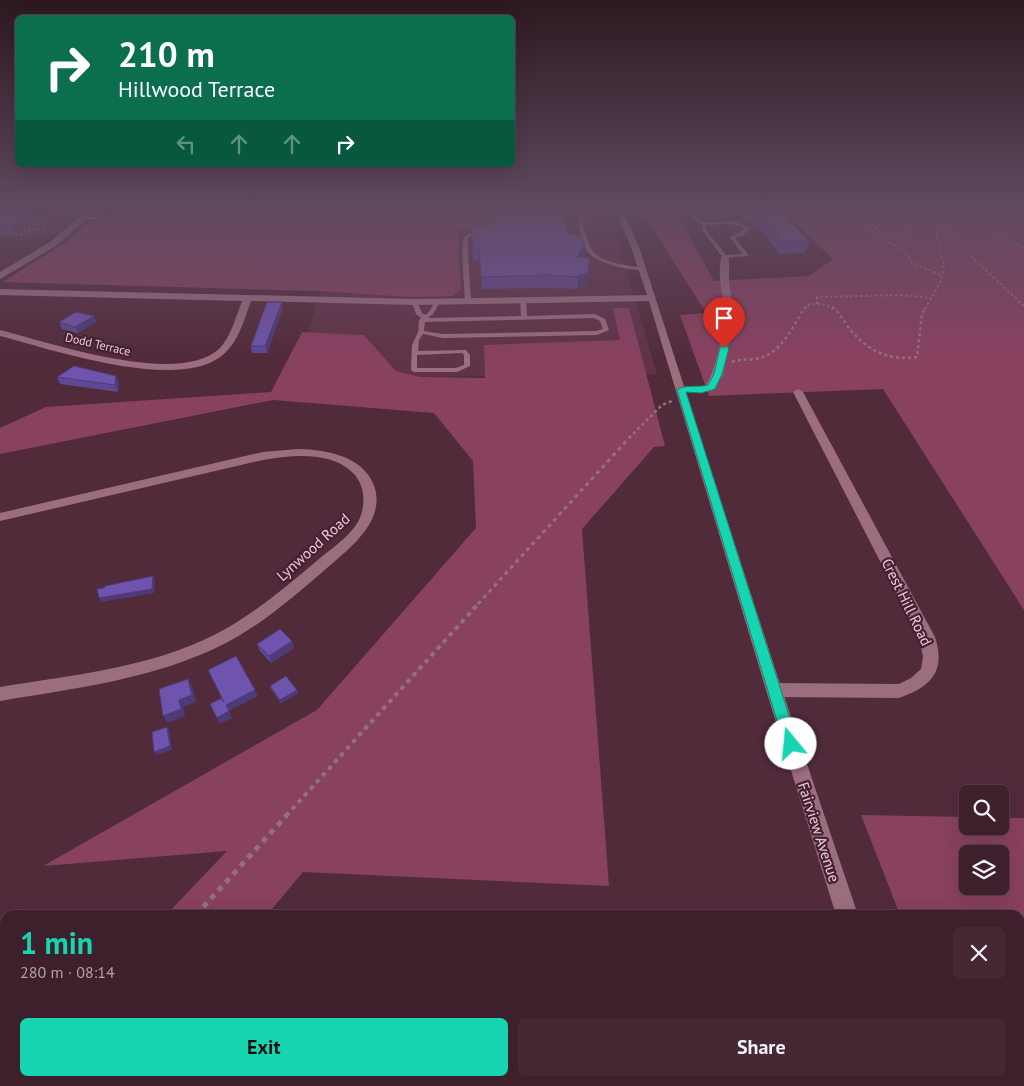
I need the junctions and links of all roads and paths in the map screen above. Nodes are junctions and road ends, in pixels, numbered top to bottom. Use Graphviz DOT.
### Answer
graph roads {
  1 [pos="30,257"];
  2 [pos="465,257"];
  3 [pos="598,257"];
  4 [pos="637,257"];
  5 [pos="725,257"];
  6 [pos="728,257"];
  7 [pos="908,257"];
  8 [pos="943,257"];
  9 [pos="972,257"];
  10 [pos="642,269"];
  11 [pos="941,275"];
  12 [pos="0,276"];
  13 [pos="0,292"];
  14 [pos="652,298"];
  15 [pos="931,298"];
  16 [pos="247,299"];
  17 [pos="523,300"];
  18 [pos="468,301"];
  19 [pos="415,302"];
  20 [pos="437,302"];
  21 [pos="817,304"];
  22 [pos="1024,306"];
  23 [pos="423,318"];
  24 [pos="524,318"];
  25 [pos="422,332"];
  26 [pos="0,333"];
  27 [pos="414,353"];
  28 [pos="719,371"];
  29 [pos="798,392"];
  30 [pos="682,393"];
  31 [pos="0,517"];
  32 [pos="774,690"];
  33 [pos="0,694"];
  34 [pos="201,910"];
  35 [pos="845,910"];
  1 -- 12 [label="street"];
  2 -- 18 [label="lane"];
  3 -- 10 [label="lane"];
  4 -- 10 [label="street, Fairview Avenue"];
  5 -- 6 [label="lane"];
  5 -- 28 [label="street"];
  7 -- 11 [label="path"];
  8 -- 11 [label="path"];
  9 -- 22 [label="path"];
  10 -- 14 [label="street, Fairview Avenue"];
  11 -- 15 [label="path"];
  13 -- 16 [label="street"];
  14 -- 17 [label="street"];
  14 -- 30 [label="street, Fairview Avenue"];
  15 -- 21 [label="path"];
  15 -- 21 [label="path"];
  16 -- 19 [label="street"];
  16 -- 26 [label="street, Dodd Terrace"];
  17 -- 18 [label="street"];
  17 -- 24 [label="lane"];
  18 -- 20 [label="street"];
  19 -- 20 [label="street"];
  19 -- 23 [label="lane"];
  20 -- 23 [label="lane"];
  21 -- 28 [label="path"];
  23 -- 24 [label="lane"];
  23 -- 25 [label="lane"];
  24 -- 25 [label="lane"];
  25 -- 27 [label="lane"];
  27 -- 27 [label="lane"];
  28 -- 30 [label="street"];
  29 -- 32 [label="street, Crest Hill Road"];
  30 -- 32 [label="street, Fairview Avenue"];
  30 -- 34 [label="path"];
  31 -- 33 [label="street, Lynwood Road"];
  32 -- 35 [label="street, Fairview Avenue"];
}
